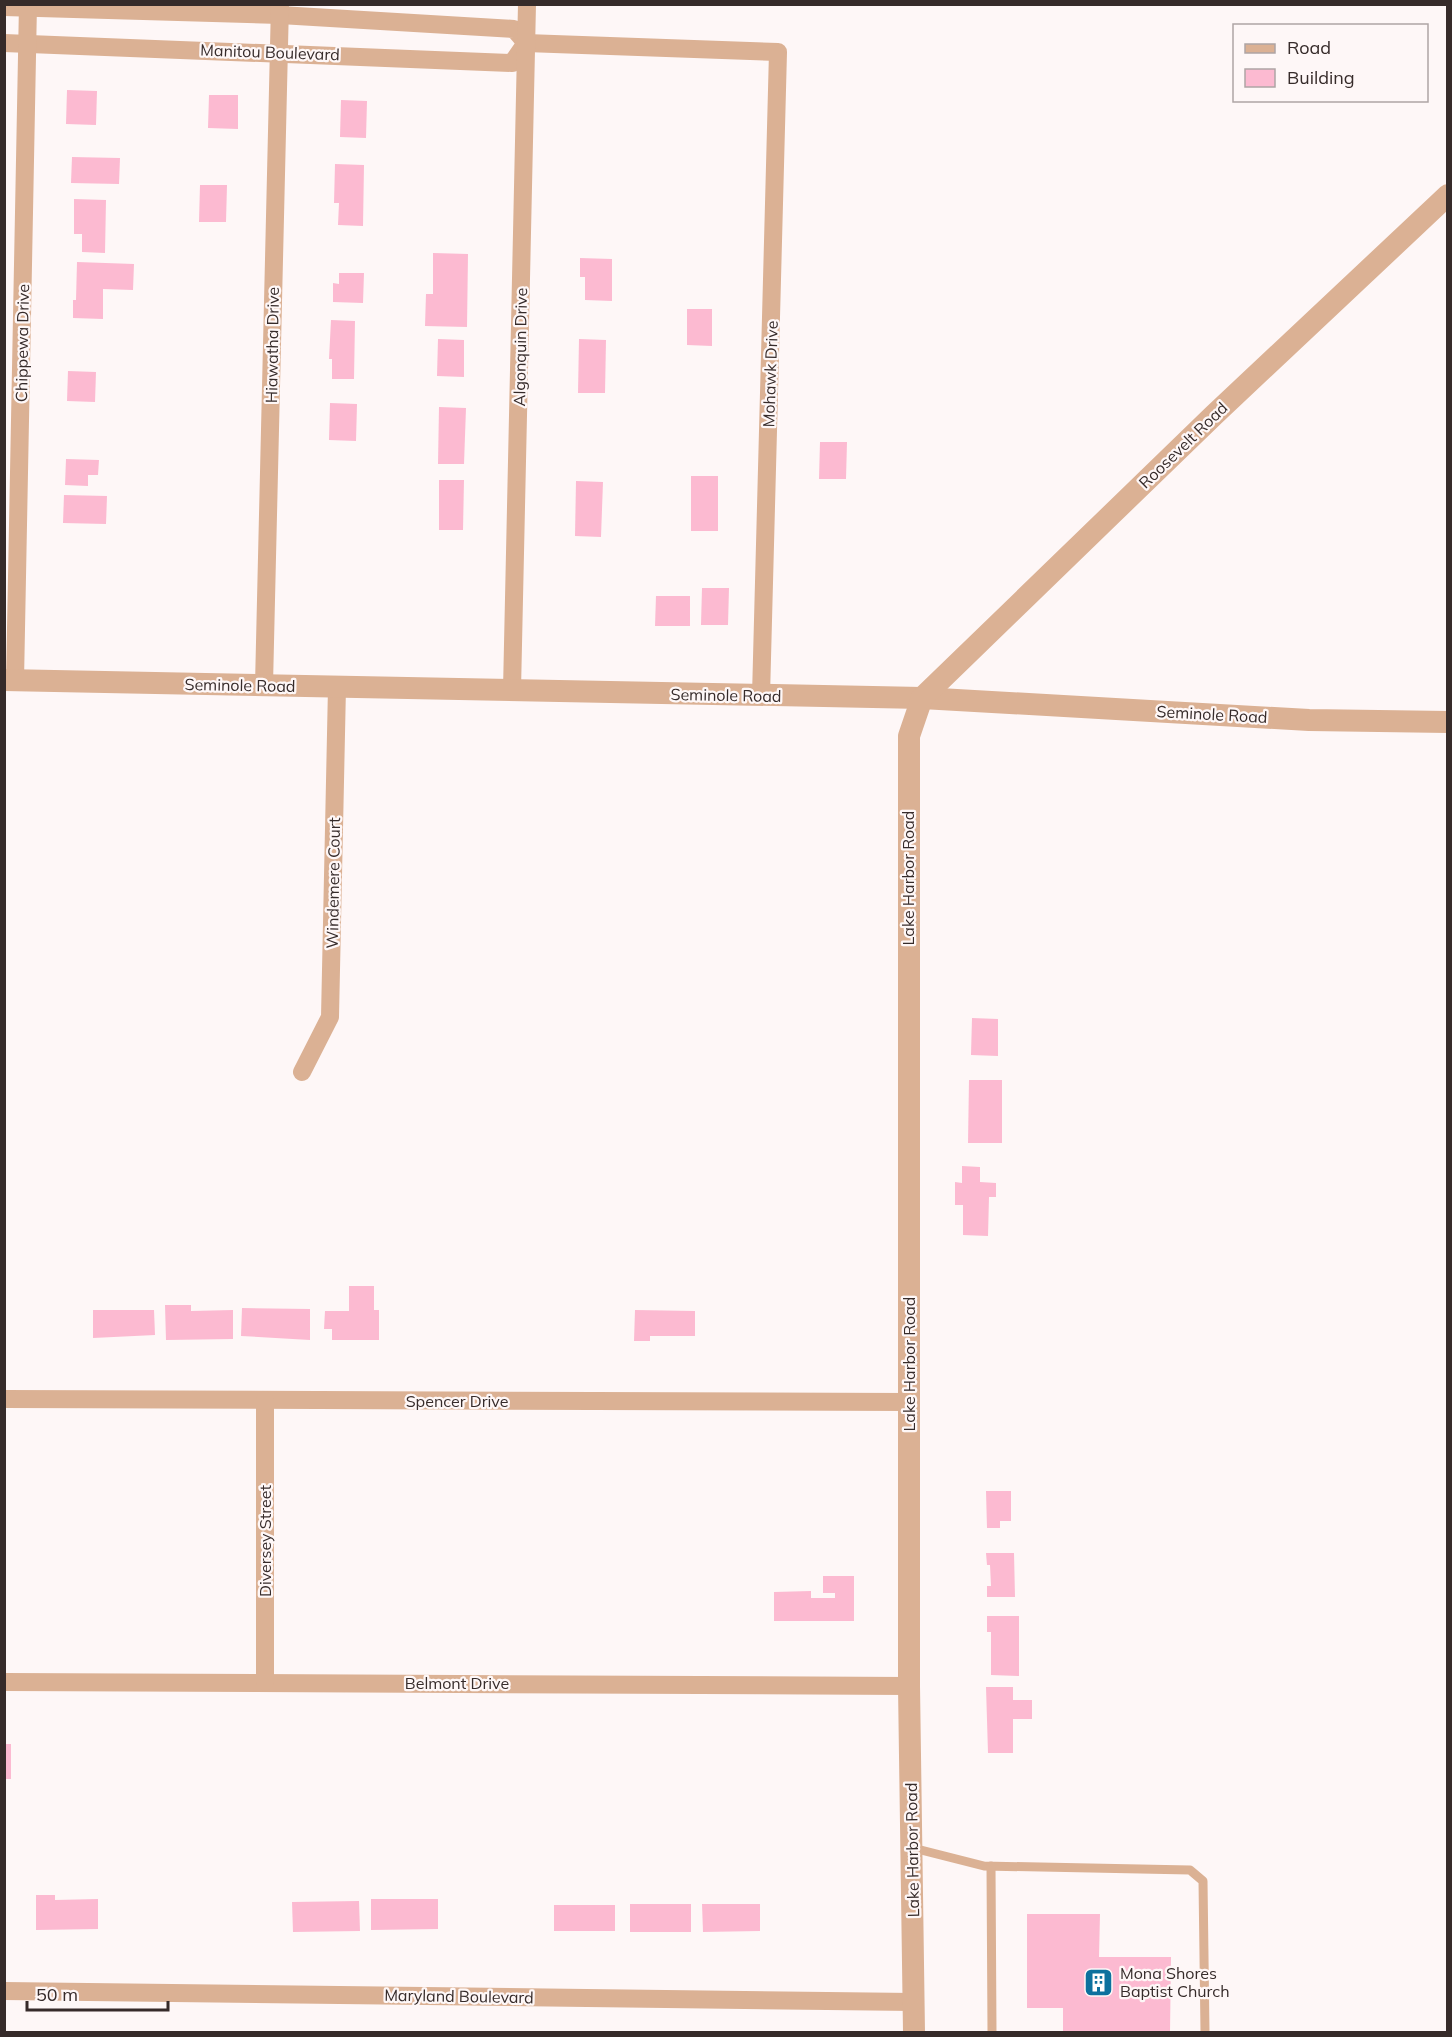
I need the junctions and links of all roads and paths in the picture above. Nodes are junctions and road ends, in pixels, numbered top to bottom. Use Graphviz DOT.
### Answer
graph roads {
  1 [pos="528,4"];
  2 [pos="28,6"];
  3 [pos="4,7"];
  4 [pos="280,10"];
  5 [pos="4,43"];
  6 [pos="28,43"];
  7 [pos="526,43"];
  8 [pos="278,52"];
  9 [pos="1448,195"];
  10 [pos="10,680"];
  11 [pos="264,685"];
  12 [pos="337,687"];
  13 [pos="513,690"];
  14 [pos="761,696"];
  15 [pos="922,698"];
  16 [pos="1448,722"];
  17 [pos="302,1072"];
  18 [pos="4,1399"];
  19 [pos="265,1400"];
  20 [pos="909,1402"];
  21 [pos="4,1682"];
  22 [pos="265,1682"];
  23 [pos="909,1686"];
  24 [pos="913,1848"];
  25 [pos="991,1866"];
  26 [pos="4,1991"];
  27 [pos="914,2002"];
  28 [pos="914,2032"];
  29 [pos="992,2032"];
  30 [pos="1205,2032"];
  1 -- 7 [label="street, Algonquin Drive"];
  2 -- 3 [label="street"];
  2 -- 4 [label="street"];
  2 -- 6 [label="street, Chippewa Drive"];
  4 -- 7 [label="street"];
  4 -- 8 [label="street, Hiawatha Drive"];
  5 -- 6 [label="street, Manitou Boulevard"];
  6 -- 8 [label="street, Manitou Boulevard"];
  6 -- 10 [label="street, Chippewa Drive"];
  7 -- 8 [label="street, Manitou Boulevard"];
  7 -- 13 [label="street, Algonquin Drive"];
  7 -- 14 [label="street, Mohawk Drive"];
  8 -- 11 [label="street, Hiawatha Drive"];
  9 -- 15 [label="street, Roosevelt Road"];
  10 -- 11 [label="street, Seminole Road"];
  11 -- 12 [label="street, Seminole Road"];
  12 -- 13 [label="street, Seminole Road"];
  12 -- 17 [label="street, Windemere Court"];
  13 -- 14 [label="street, Seminole Road"];
  14 -- 15 [label="street, Seminole Road"];
  15 -- 16 [label="street, Seminole Road"];
  15 -- 20 [label="street, Lake Harbor Road"];
  18 -- 19 [label="street, Spencer Drive"];
  19 -- 20 [label="street, Spencer Drive"];
  19 -- 22 [label="street, Diversey Street"];
  20 -- 23 [label="street, Lake Harbor Road"];
  21 -- 22 [label="street, Belmont Drive"];
  22 -- 23 [label="street, Belmont Drive"];
  23 -- 24 [label="street, Lake Harbor Road"];
  24 -- 25 [label="lane"];
  24 -- 27 [label="street, Lake Harbor Road"];
  25 -- 29 [label="lane"];
  25 -- 30 [label="lane"];
  26 -- 27 [label="street, Maryland Boulevard"];
  27 -- 28 [label="street, Lake Harbor Road"];
}
